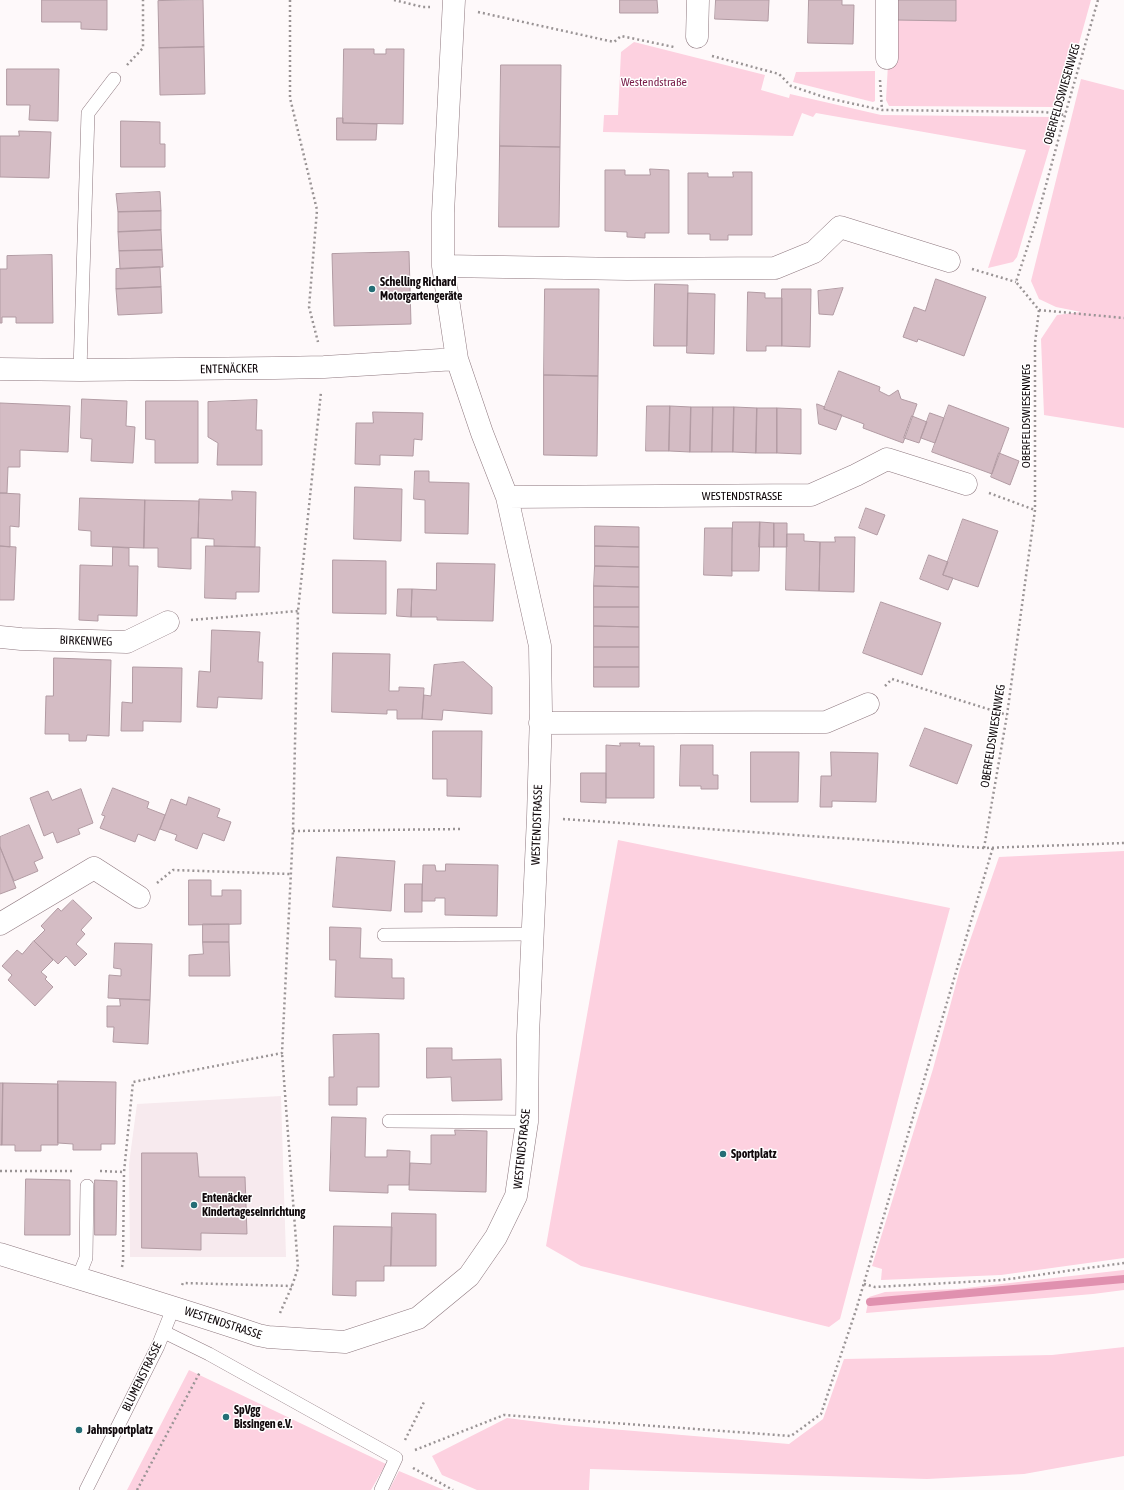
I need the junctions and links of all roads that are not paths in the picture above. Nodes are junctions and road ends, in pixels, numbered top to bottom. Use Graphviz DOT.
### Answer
graph roads {
  1 [pos="698,0"];
  2 [pos="886,0"];
  3 [pos="453,3"];
  4 [pos="701,46"];
  5 [pos="887,58"];
  6 [pos="114,79"];
  7 [pos="948,261"];
  8 [pos="444,266"];
  9 [pos="457,359"];
  10 [pos="0,369"];
  11 [pos="80,370"];
  12 [pos="966,484"];
  13 [pos="507,497"];
  14 [pos="168,622"];
  15 [pos="0,638"];
  16 [pos="868,704"];
  17 [pos="540,723"];
  18 [pos="139,897"];
  19 [pos="0,924"];
  20 [pos="532,934"];
  21 [pos="384,935"];
  22 [pos="389,1121"];
  23 [pos="527,1122"];
  24 [pos="87,1186"];
  25 [pos="0,1254"];
  26 [pos="78,1278"];
  27 [pos="174,1306"];
  28 [pos="164,1332"];
  29 [pos="86,1490"];
  30 [pos="381,1490"];
  1 -- 4 [label="street"];
  2 -- 5 [label="street"];
  3 -- 8 [label="street, WESTENDSTRASSE"];
  6 -- 11 [label="lane"];
  7 -- 8 [label="street"];
  8 -- 9 [label="street, WESTENDSTRASSE"];
  9 -- 11 [label="street, ENTENÄCKER"];
  9 -- 13 [label="street, WESTENDSTRASSE"];
  10 -- 11 [label="street, ENTENÄCKER"];
  12 -- 13 [label="street, WESTENDSTRASSE"];
  13 -- 17 [label="street, WESTENDSTRASSE"];
  14 -- 15 [label="street, BIRKENWEG"];
  16 -- 17 [label="street"];
  17 -- 20 [label="street, WESTENDSTRASSE"];
  18 -- 19 [label="street"];
  20 -- 21 [label="lane"];
  20 -- 23 [label="street, WESTENDSTRASSE"];
  22 -- 23 [label="lane"];
  23 -- 27 [label="street, WESTENDSTRASSE"];
  24 -- 26 [label="lane"];
  25 -- 26 [label="street, WESTENDSTRASSE"];
  26 -- 27 [label="street, WESTENDSTRASSE"];
  27 -- 28 [label="lane, BLUMENSTRASSE"];
  28 -- 29 [label="lane, BLUMENSTRASSE"];
  28 -- 30 [label="lane"];
}
